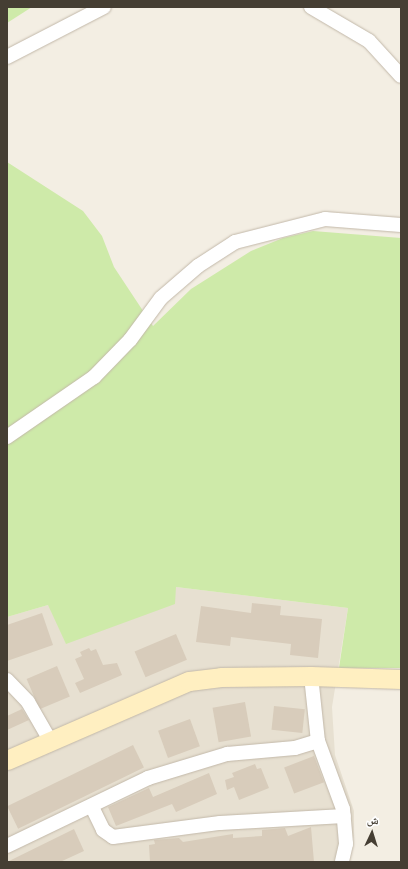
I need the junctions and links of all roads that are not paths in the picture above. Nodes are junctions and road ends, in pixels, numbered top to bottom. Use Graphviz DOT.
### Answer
graph roads {
  1 [pos="104,7"];
  2 [pos="310,7"];
  3 [pos="7,57"];
  4 [pos="401,76"];
  5 [pos="401,225"];
  6 [pos="7,437"];
  7 [pos="311,676"];
  8 [pos="401,679"];
  9 [pos="7,680"];
  10 [pos="318,741"];
  11 [pos="52,742"];
  12 [pos="7,760"];
  13 [pos="92,806"];
  14 [pos="344,816"];
  15 [pos="7,846"];
  16 [pos="342,862"];
  1 -- 3 [label="street"];
  2 -- 4 [label="street"];
  5 -- 6 [label="street"];
  7 -- 8 [label="street"];
  7 -- 10 [label="street"];
  7 -- 11 [label="street"];
  9 -- 11 [label="street"];
  10 -- 13 [label="street"];
  10 -- 14 [label="street"];
  11 -- 12 [label="street"];
  13 -- 14 [label="street"];
  13 -- 15 [label="street"];
  14 -- 16 [label="street"];
}
